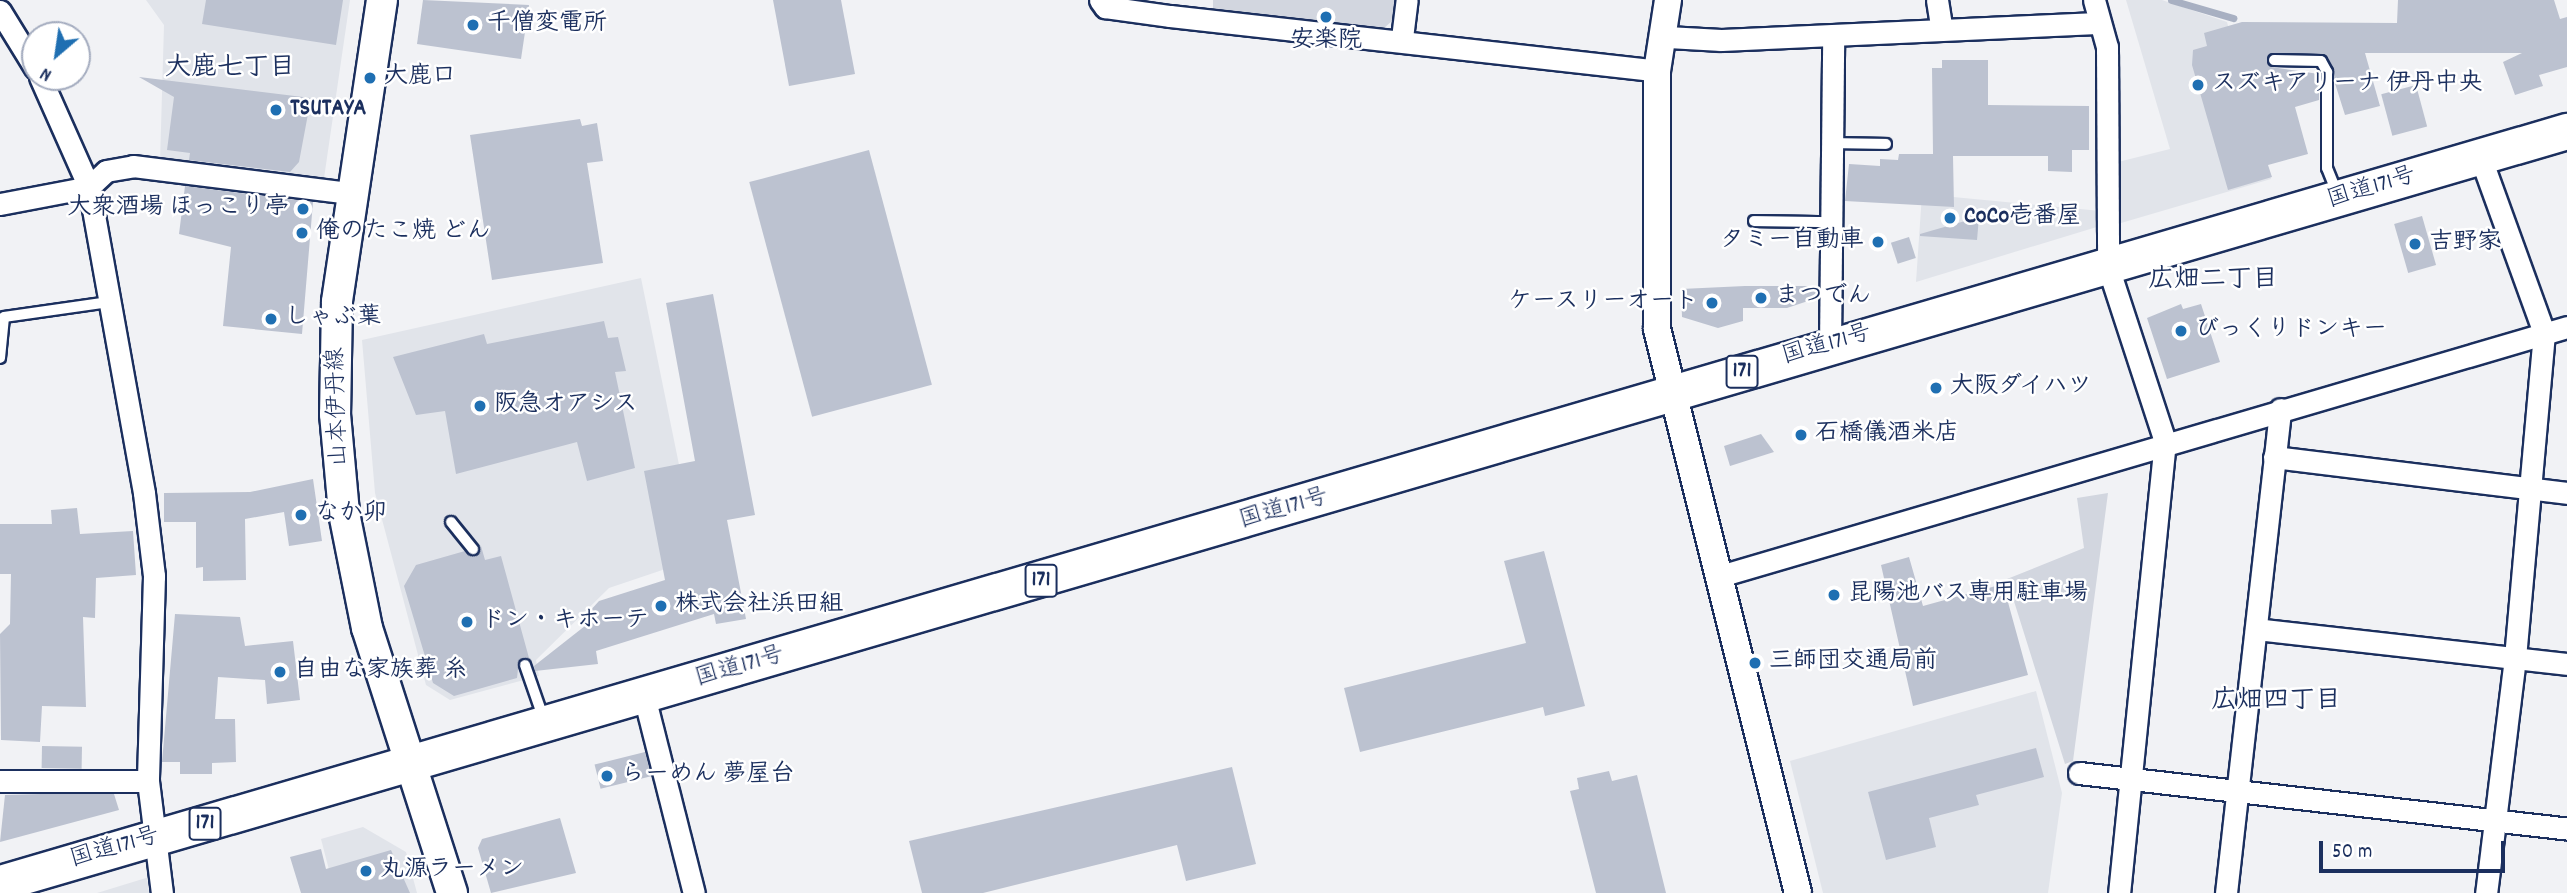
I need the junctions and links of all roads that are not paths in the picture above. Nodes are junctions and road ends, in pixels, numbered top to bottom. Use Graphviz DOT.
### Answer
graph roads {
  1 [pos="382,0"];
  2 [pos="1100,0"];
  3 [pos="1407,0"];
  4 [pos="1668,0"];
  5 [pos="1937,0"];
  6 [pos="2094,0"];
  7 [pos="0,11"];
  8 [pos="2098,23"];
  9 [pos="1942,30"];
  10 [pos="1833,35"];
  11 [pos="1666,37"];
  12 [pos="1402,38"];
  13 [pos="21,45"];
  14 [pos="2274,60"];
  15 [pos="1657,71"];
  16 [pos="46,91"];
  17 [pos="2567,131"];
  18 [pos="1833,143"];
  19 [pos="1886,144"];
  20 [pos="2480,156"];
  21 [pos="89,187"];
  22 [pos="350,193"];
  23 [pos="2339,199"];
  24 [pos="0,204"];
  25 [pos="1754,221"];
  26 [pos="1830,222"];
  27 [pos="2108,267"];
  28 [pos="110,302"];
  29 [pos="2559,330"];
  30 [pos="1830,345"];
  31 [pos="0,358"];
  32 [pos="1672,397"];
  33 [pos="2280,409"];
  34 [pos="2165,441"];
  35 [pos="2274,457"];
  36 [pos="2531,489"];
  37 [pos="2567,493"];
  38 [pos="451,522"];
  39 [pos="473,549"];
  40 [pos="1720,576"];
  41 [pos="2256,629"];
  42 [pos="2515,658"];
  43 [pos="2567,664"];
  44 [pos="525,665"];
  45 [pos="644,696"];
  46 [pos="544,720"];
  47 [pos="410,767"];
  48 [pos="2079,773"];
  49 [pos="0,780"];
  50 [pos="2132,780"];
  51 [pos="148,781"];
  52 [pos="2238,787"];
  53 [pos="2494,819"];
  54 [pos="2567,829"];
  55 [pos="154,838"];
  56 [pos="0,883"];
  57 [pos="162,893"];
  58 [pos="452,893"];
  59 [pos="694,893"];
  60 [pos="1798,893"];
  61 [pos="2119,893"];
  62 [pos="2226,893"];
  63 [pos="2486,893"];
  1 -- 22 [label="main road, 山本伊丹線"];
  2 -- 12 [label="street"];
  3 -- 12 [label="street"];
  4 -- 11 [label="street"];
  5 -- 9 [label="street"];
  6 -- 8 [label="street"];
  7 -- 13 [label="street"];
  8 -- 9 [label="street"];
  8 -- 27 [label="street"];
  9 -- 10 [label="street"];
  10 -- 11 [label="street"];
  10 -- 18 [label="street"];
  11 -- 15 [label="street"];
  12 -- 15 [label="street"];
  14 -- 23 [label="lane"];
  15 -- 32 [label="street"];
  16 -- 21 [label="street"];
  17 -- 20 [label="highway, 国道171号 / 171"];
  18 -- 19 [label="lane"];
  18 -- 26 [label="street"];
  20 -- 23 [label="highway, 国道171号 / 171"];
  20 -- 29 [label="street"];
  21 -- 22 [label="street"];
  21 -- 24 [label="street"];
  21 -- 28 [label="street"];
  22 -- 47 [label="main road, 山本伊丹線"];
  23 -- 27 [label="highway, 国道171号 / 171"];
  25 -- 26 [label="lane"];
  26 -- 30 [label="street"];
  27 -- 30 [label="highway, 国道171号 / 171"];
  27 -- 34 [label="street"];
  28 -- 31 [label="lane"];
  28 -- 51 [label="street"];
  29 -- 33 [label="street"];
  29 -- 36 [label="street"];
  30 -- 32 [label="highway, 国道171号 / 171"];
  32 -- 40 [label="street"];
  32 -- 45 [label="highway, 国道171号 / 171"];
  33 -- 34 [label="street"];
  33 -- 35 [label="street"];
  34 -- 40 [label="street"];
  34 -- 50 [label="street"];
  35 -- 36 [label="street"];
  35 -- 41 [label="street"];
  36 -- 37 [label="street"];
  36 -- 42 [label="street"];
  38 -- 39 [label="lane"];
  40 -- 60 [label="street"];
  41 -- 42 [label="street"];
  41 -- 52 [label="street"];
  42 -- 43 [label="street"];
  42 -- 53 [label="street"];
  44 -- 46 [label="lane"];
  45 -- 46 [label="highway, 国道171号 / 171"];
  45 -- 59 [label="street"];
  46 -- 47 [label="highway, 国道171号 / 171"];
  47 -- 55 [label="highway, 国道171号 / 171"];
  47 -- 58 [label="main road, 山本伊丹線"];
  48 -- 50 [label="street"];
  49 -- 51 [label="street"];
  50 -- 52 [label="street"];
  50 -- 61 [label="street"];
  51 -- 55 [label="street"];
  52 -- 53 [label="street"];
  52 -- 62 [label="street"];
  53 -- 54 [label="street"];
  53 -- 63 [label="street"];
  55 -- 56 [label="highway, 国道171号 / 171"];
  55 -- 57 [label="street"];
}
